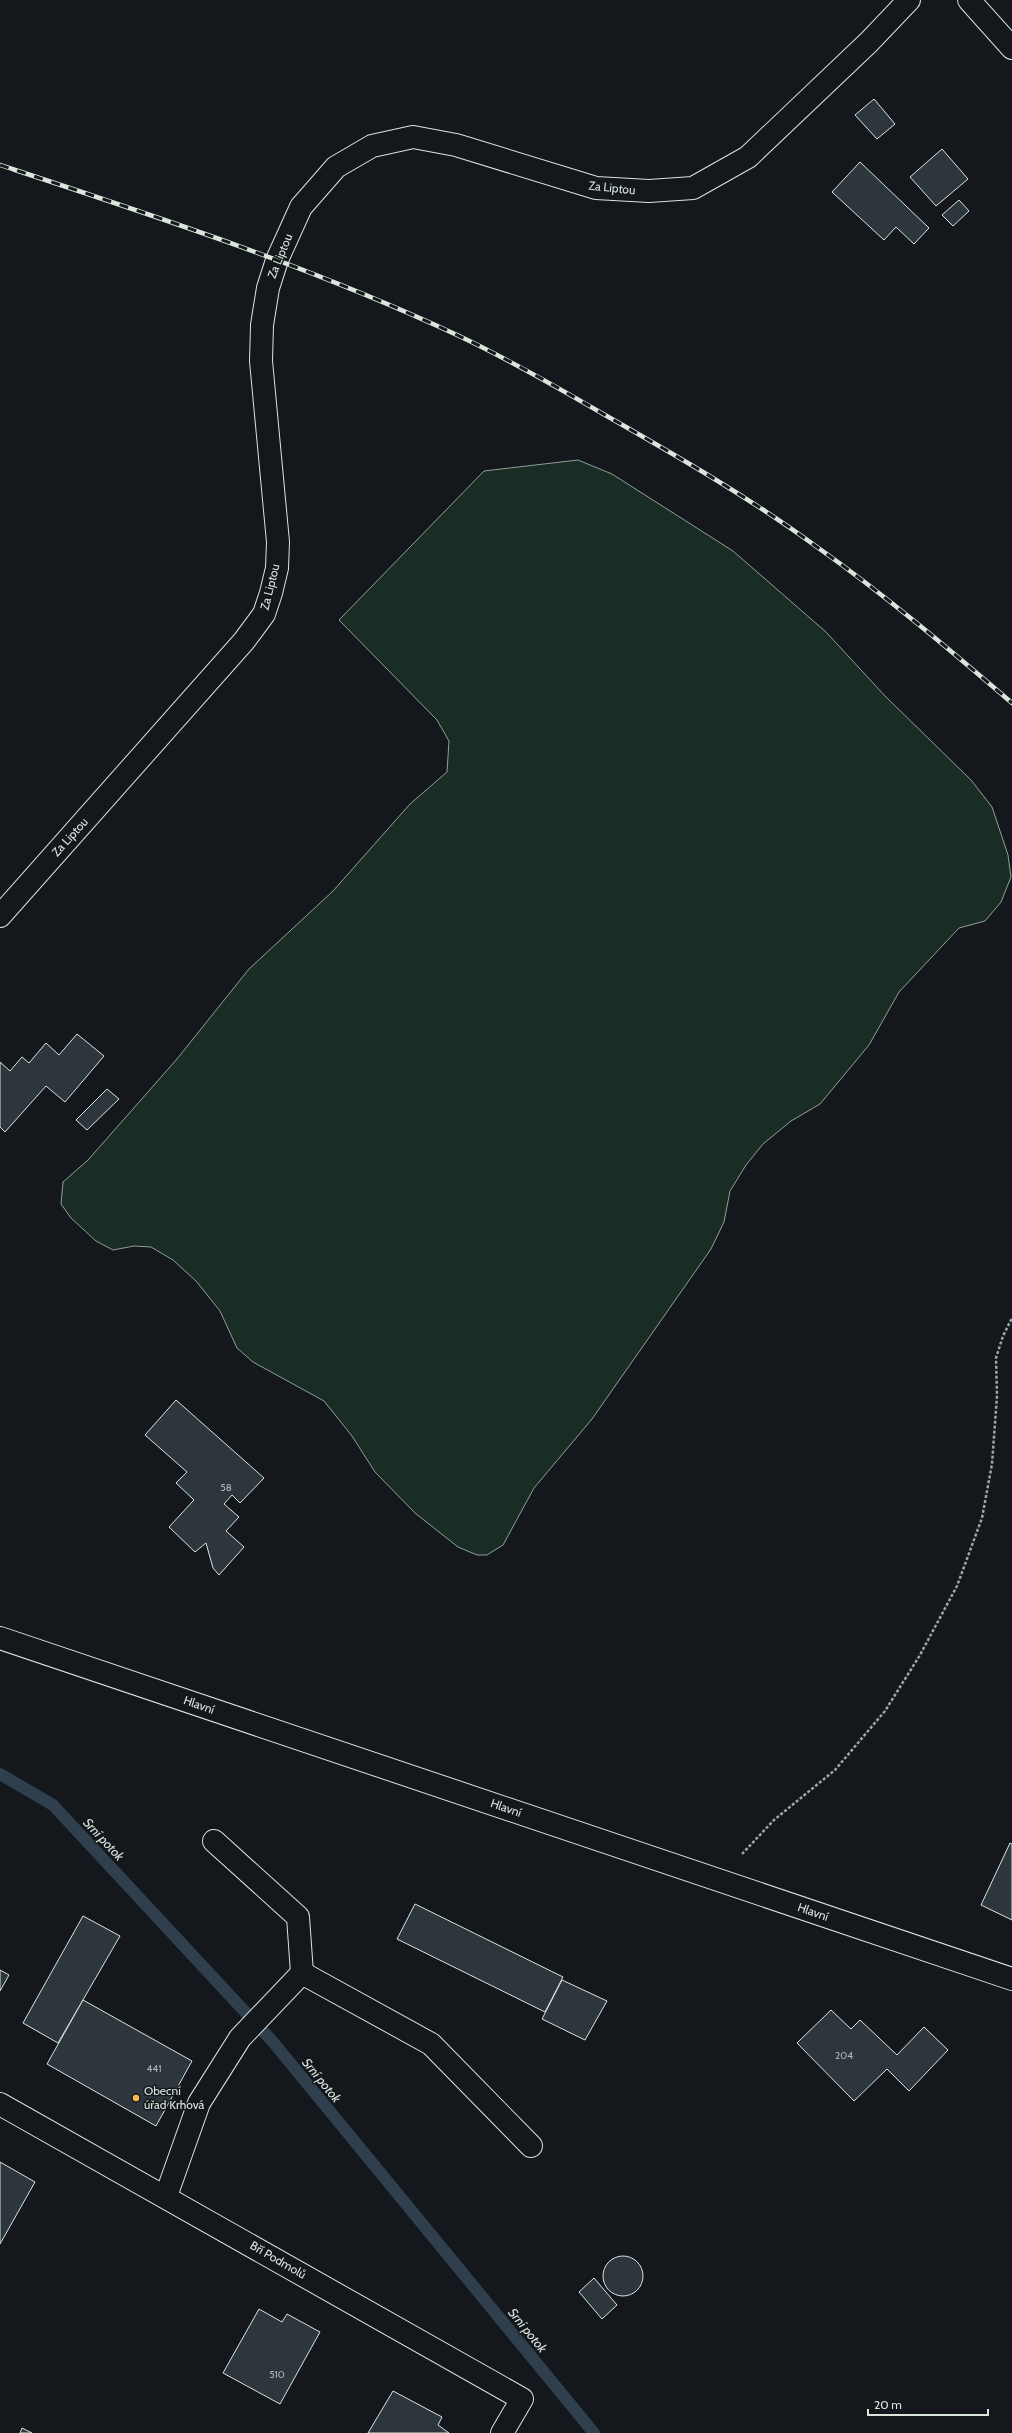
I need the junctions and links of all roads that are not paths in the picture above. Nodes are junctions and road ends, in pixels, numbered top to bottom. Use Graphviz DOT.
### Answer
graph roads {
  1 [pos="909,0"];
  2 [pos="969,0"];
  3 [pos="1012,48"];
  4 [pos="0,916"];
  5 [pos="0,1638"];
  6 [pos="214,1841"];
  7 [pos="302,1973"];
  8 [pos="1012,1979"];
  9 [pos="0,2104"];
  10 [pos="531,2146"];
  11 [pos="166,2196"];
  12 [pos="502,2433"];
  1 -- 4 [label="street, Za Liptou"];
  2 -- 3 [label="street"];
  5 -- 8 [label="street, Hlavní"];
  6 -- 7 [label="street"];
  7 -- 10 [label="street"];
  7 -- 11 [label="street"];
  9 -- 11 [label="street, Bří Podmolů"];
  11 -- 12 [label="street, Bří Podmolů"];
}
